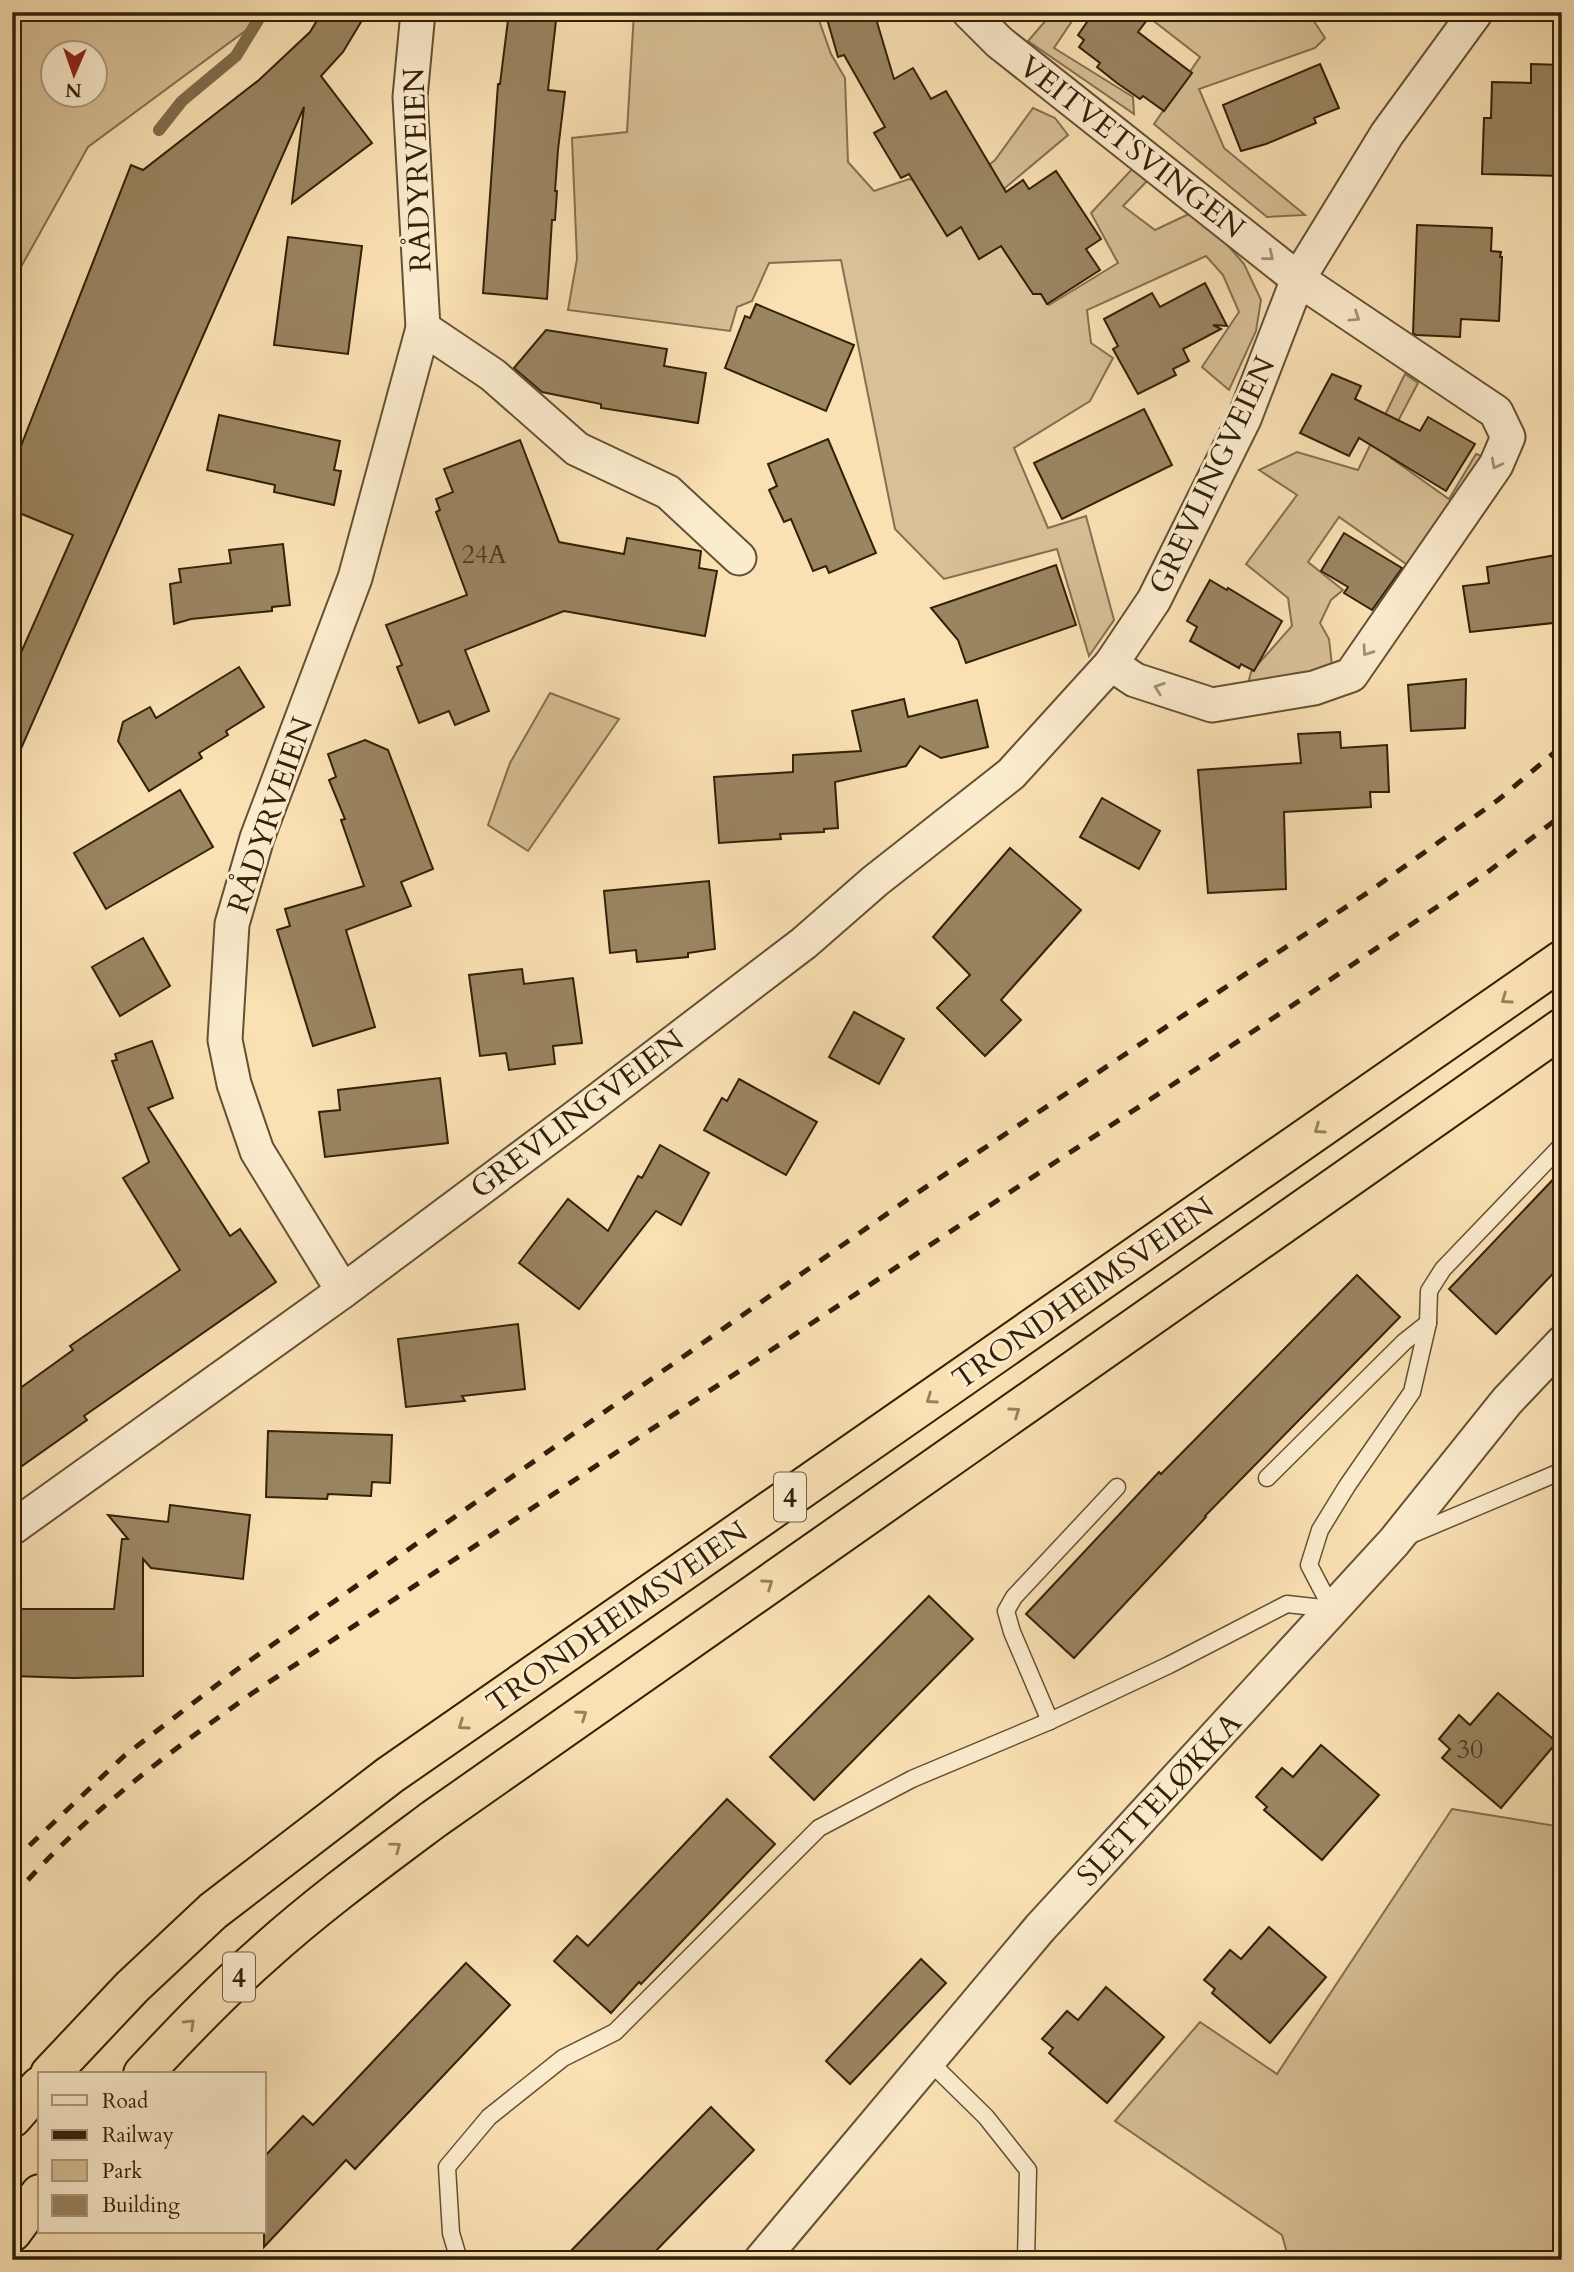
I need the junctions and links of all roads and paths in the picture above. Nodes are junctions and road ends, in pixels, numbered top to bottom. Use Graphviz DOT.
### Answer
graph roads {
  1 [pos="418,12"];
  2 [pos="969,12"];
  3 [pos="1476,12"];
  4 [pos="1298,279"];
  5 [pos="423,328"];
  6 [pos="739,558"];
  7 [pos="1111,664"];
  8 [pos="1562,960"];
  9 [pos="1562,1028"];
  10 [pos="1562,1145"];
  11 [pos="343,1291"];
  12 [pos="1428,1323"];
  13 [pos="1562,1343"];
  14 [pos="1562,1471"];
  15 [pos="1267,1478"];
  16 [pos="1117,1487"];
  17 [pos="12,1528"];
  18 [pos="1394,1542"];
  19 [pos="1332,1609"];
  20 [pos="1051,1721"];
  21 [pos="929,2061"];
  22 [pos="52,2072"];
  23 [pos="145,2072"];
  24 [pos="38,2088"];
  25 [pos="12,2118"];
  26 [pos="38,2197"];
  27 [pos="12,2232"];
  28 [pos="459,2260"];
  29 [pos="761,2260"];
  30 [pos="1026,2260"];
  1 -- 5 [label="street, RÅDYRVEIEN"];
  2 -- 4 [label="street, VEITVETSVINGEN, one-way"];
  3 -- 4 [label="street, GREVLINGVEIEN"];
  4 -- 7 [label="street, GREVLINGVEIEN"];
  4 -- 7 [label="street, one-way"];
  5 -- 6 [label="street"];
  5 -- 11 [label="street, RÅDYRVEIEN"];
  7 -- 11 [label="street, GREVLINGVEIEN"];
  8 -- 22 [label="highway, TRONDHEIMSVEIEN / 4, one-way"];
  23 -- 9 [label="highway, TRONDHEIMSVEIEN / 4, one-way"];
  10 -- 12 [label="lane"];
  11 -- 17 [label="street, GREVLINGVEIEN"];
  12 -- 15 [label="lane"];
  12 -- 19 [label="lane"];
  13 -- 18 [label="street, SLETTELØKKA"];
  14 -- 18 [label="lane"];
  16 -- 20 [label="lane"];
  18 -- 19 [label="street, SLETTELØKKA"];
  19 -- 20 [label="lane"];
  19 -- 21 [label="street, SLETTELØKKA"];
  20 -- 28 [label="lane"];
  21 -- 29 [label="street, SLETTELØKKA"];
  21 -- 30 [label="lane"];
  24 -- 25 [label="highway"];
  26 -- 27 [label="highway"];
}
